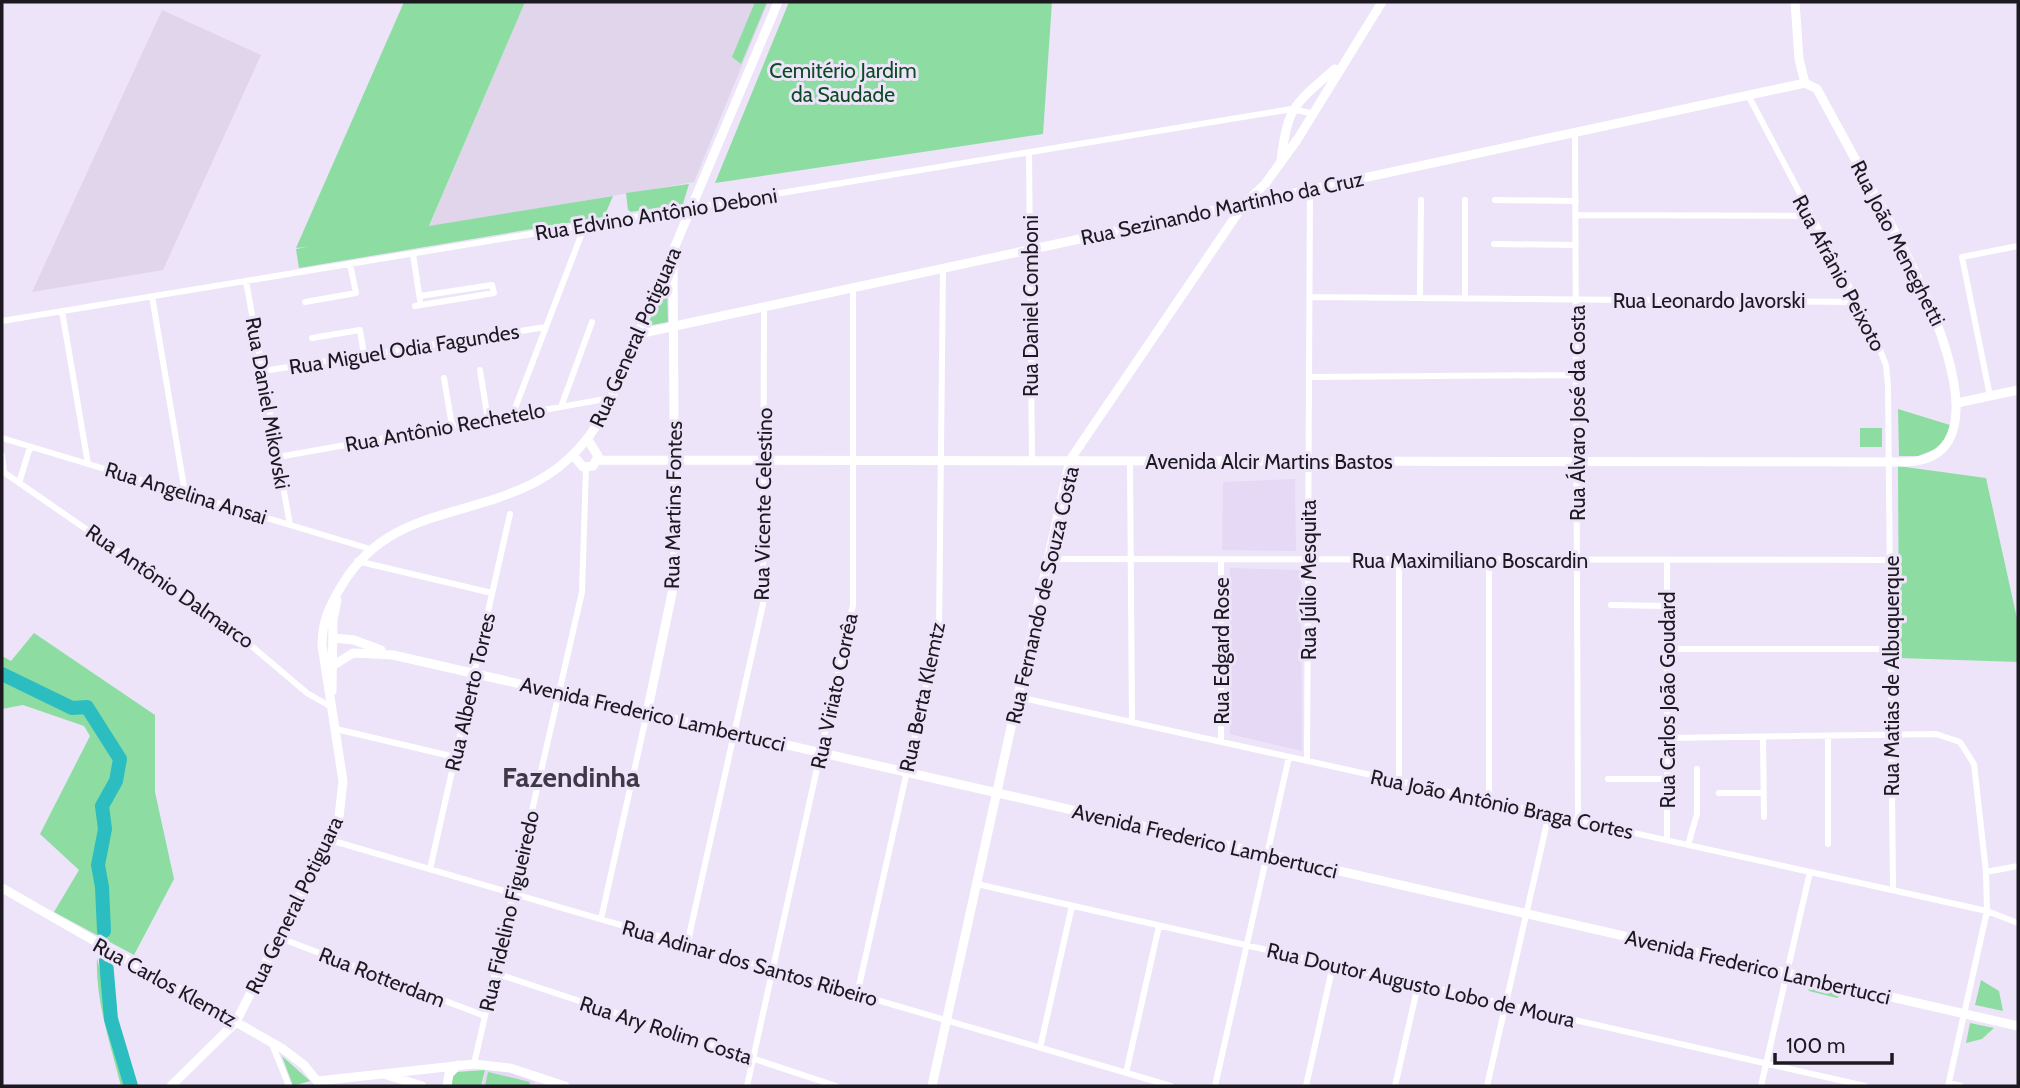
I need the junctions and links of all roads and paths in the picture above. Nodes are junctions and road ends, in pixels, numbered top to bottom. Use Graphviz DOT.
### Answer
graph roads {
  1 [pos="778,2"];
  2 [pos="1382,2"];
  3 [pos="1795,2"];
  4 [pos="1341,64"];
  5 [pos="1805,83"];
  6 [pos="1748,95"];
  7 [pos="1292,109"];
  8 [pos="1310,113"];
  9 [pos="1575,132"];
  10 [pos="1029,152"];
  11 [pos="1281,163"];
  12 [pos="1310,189"];
  13 [pos="1465,200"];
  14 [pos="1495,200"];
  15 [pos="1420,201"];
  16 [pos="1576,201"];
  17 [pos="1244,204"];
  18 [pos="691,208"];
  19 [pos="1576,215"];
  20 [pos="1810,216"];
  21 [pos="585,225"];
  22 [pos="1494,244"];
  23 [pos="1576,245"];
  24 [pos="2018,246"];
  25 [pos="1030,250"];
  26 [pos="673,251"];
  27 [pos="413,254"];
  28 [pos="350,264"];
  29 [pos="943,269"];
  30 [pos="246,281"];
  31 [pos="853,288"];
  32 [pos="152,296"];
  33 [pos="419,296"];
  34 [pos="1310,297"];
  35 [pos="1420,298"];
  36 [pos="1465,298"];
  37 [pos="1576,299"];
  38 [pos="305,302"];
  39 [pos="1856,302"];
  40 [pos="764,307"];
  41 [pos="62,311"];
  42 [pos="2,321"];
  43 [pos="592,323"];
  44 [pos="546,327"];
  45 [pos="674,327"];
  46 [pos="638,334"];
  47 [pos="312,338"];
  48 [pos="364,355"];
  49 [pos="480,370"];
  50 [pos="262,371"];
  51 [pos="1576,376"];
  52 [pos="1309,377"];
  53 [pos="444,378"];
  54 [pos="2018,390"];
  55 [pos="1990,396"];
  56 [pos="611,398"];
  57 [pos="1957,403"];
  58 [pos="561,407"];
  59 [pos="512,416"];
  60 [pos="488,420"];
  61 [pos="452,426"];
  62 [pos="2,438"];
  63 [pos="588,440"];
  64 [pos="30,447"];
  65 [pos="2,455"];
  66 [pos="573,455"];
  67 [pos="1940,455"];
  68 [pos="278,457"];
  69 [pos="597,460"];
  70 [pos="675,460"];
  71 [pos="764,460"];
  72 [pos="853,460"];
  73 [pos="941,460"];
  74 [pos="1031,460"];
  75 [pos="1070,460"];
  76 [pos="1130,460"];
  77 [pos="1309,461"];
  78 [pos="1577,461"];
  79 [pos="1891,462"];
  80 [pos="88,464"];
  81 [pos="586,467"];
  82 [pos="3,473"];
  83 [pos="19,484"];
  84 [pos="184,493"];
  85 [pos="510,514"];
  86 [pos="290,525"];
  87 [pos="370,548"];
  88 [pos="1049,559"];
  89 [pos="1130,559"];
  90 [pos="1221,560"];
  91 [pos="1308,560"];
  92 [pos="1399,560"];
  93 [pos="1489,560"];
  94 [pos="1577,560"];
  95 [pos="1667,560"];
  96 [pos="1891,560"];
  97 [pos="357,561"];
  98 [pos="342,584"];
  99 [pos="492,593"];
  100 [pos="1611,605"];
  101 [pos="1667,606"];
  102 [pos="333,638"];
  103 [pos="1667,649"];
  104 [pos="1891,649"];
  105 [pos="393,655"];
  106 [pos="323,659"];
  107 [pos="334,665"];
  108 [pos="474,673"];
  109 [pos="559,693"];
  110 [pos="1018,697"];
  111 [pos="332,705"];
  112 [pos="647,713"];
  113 [pos="1132,722"];
  114 [pos="336,729"];
  115 [pos="734,733"];
  116 [pos="1892,735"];
  117 [pos="1828,736"];
  118 [pos="1763,737"];
  119 [pos="1667,738"];
  120 [pos="1222,742"];
  121 [pos="820,753"];
  122 [pos="455,757"];
  123 [pos="1289,757"];
  124 [pos="1307,761"];
  125 [pos="1697,769"];
  126 [pos="907,772"];
  127 [pos="1608,779"];
  128 [pos="1667,779"];
  129 [pos="1399,781"];
  130 [pos="997,793"];
  131 [pos="1719,793"];
  132 [pos="1764,793"];
  133 [pos="1489,801"];
  134 [pos="1549,814"];
  135 [pos="1765,817"];
  136 [pos="1578,821"];
  137 [pos="330,840"];
  138 [pos="1667,840"];
  139 [pos="1828,844"];
  140 [pos="1688,845"];
  141 [pos="1267,855"];
  142 [pos="2018,866"];
  143 [pos="429,869"];
  144 [pos="1810,872"];
  145 [pos="1986,872"];
  146 [pos="977,884"];
  147 [pos="2,888"];
  148 [pos="1892,890"];
  149 [pos="513,894"];
  150 [pos="1072,906"];
  151 [pos="1986,911"];
  152 [pos="1527,914"];
  153 [pos="601,919"];
  154 [pos="2018,923"];
  155 [pos="1159,926"];
  156 [pos="280,938"];
  157 [pos="687,945"];
  158 [pos="1247,946"];
  159 [pos="1333,965"];
  160 [pos="772,970"];
  161 [pos="495,973"];
  162 [pos="1787,973"];
  163 [pos="1418,985"];
  164 [pos="857,995"];
  165 [pos="1506,1005"];
  166 [pos="1964,1014"];
  167 [pos="485,1016"];
  168 [pos="947,1021"];
  169 [pos="236,1022"];
  170 [pos="2018,1026"];
  171 [pos="272,1042"];
  172 [pos="1040,1048"];
  173 [pos="753,1059"];
  174 [pos="474,1064"];
  175 [pos="1766,1064"];
  176 [pos="458,1065"];
  177 [pos="382,1073"];
  178 [pos="1126,1073"];
  179 [pos="345,1078"];
  180 [pos="541,1082"];
  181 [pos="320,1084"];
  182 [pos="1949,1085"];
  183 [pos="171,1086"];
  184 [pos="289,1086"];
  185 [pos="334,1086"];
  186 [pos="422,1086"];
  187 [pos="447,1086"];
  188 [pos="565,1086"];
  189 [pos="747,1086"];
  190 [pos="836,1086"];
  191 [pos="932,1086"];
  192 [pos="1171,1086"];
  193 [pos="1215,1086"];
  194 [pos="1306,1086"];
  195 [pos="1395,1086"];
  196 [pos="1488,1086"];
  197 [pos="1761,1086"];
  198 [pos="1865,1086"];
  199 [pos="1961,1086"];
  1 -- 18 [label="street, Rua General Potiguara"];
  2 -- 4 [label="street, Rua Fernando de Souza Costa"];
  3 -- 5 [label="street"];
  4 -- 7 [label="street, Rua Fernando de Souza Costa"];
  4 -- 8 [label="street, Rua Fernando de Souza Costa"];
  5 -- 6 [label="street, Rua Sezinando Martinho da Cruz"];
  5 -- 57 [label="street, Rua João Meneghetti"];
  6 -- 9 [label="street, Rua Sezinando Martinho da Cruz"];
  6 -- 20 [label="street, Rua Afrânio Peixoto"];
  7 -- 8 [label="street, Rua Edvino Antônio Deboni"];
  7 -- 10 [label="street, Rua Edvino Antônio Deboni"];
  7 -- 11 [label="street, Rua Fernando de Souza Costa"];
  8 -- 11 [label="street, Rua Fernando de Souza Costa"];
  9 -- 12 [label="street, Rua Sezinando Martinho da Cruz"];
  9 -- 16 [label="street, Rua Álvaro José da Costa"];
  10 -- 18 [label="street, Rua Edvino Antônio Deboni"];
  10 -- 25 [label="street, Rua Daniel Comboni"];
  11 -- 17 [label="street, Rua Fernando de Souza Costa"];
  12 -- 17 [label="street, Rua Sezinando Martinho da Cruz"];
  12 -- 34 [label="street, Rua Júlio Mesquita"];
  13 -- 36 [label="street"];
  14 -- 16 [label="street"];
  15 -- 35 [label="street"];
  16 -- 19 [label="street, Rua Álvaro José da Costa"];
  17 -- 25 [label="street, Rua Sezinando Martinho da Cruz"];
  17 -- 75 [label="street, Rua Fernando de Souza Costa"];
  18 -- 21 [label="street, Rua Edvino Antônio Deboni"];
  18 -- 26 [label="street, Rua General Potiguara"];
  19 -- 20 [label="street"];
  19 -- 23 [label="street, Rua Álvaro José da Costa"];
  20 -- 39 [label="street, Rua Afrânio Peixoto"];
  21 -- 27 [label="street, Rua Edvino Antônio Deboni"];
  21 -- 44 [label="street"];
  22 -- 23 [label="street"];
  23 -- 37 [label="street, Rua Álvaro José da Costa"];
  24 -- 55 [label="street"];
  25 -- 29 [label="street, Rua Sezinando Martinho da Cruz"];
  25 -- 74 [label="street, Rua Daniel Comboni"];
  26 -- 45 [label="street, Rua Martins Fontes"];
  26 -- 46 [label="street, Rua General Potiguara"];
  27 -- 28 [label="street, Rua Edvino Antônio Deboni"];
  27 -- 33 [label="street"];
  28 -- 30 [label="street, Rua Edvino Antônio Deboni"];
  28 -- 38 [label="street"];
  29 -- 31 [label="street, Rua Sezinando Martinho da Cruz"];
  29 -- 73 [label="street, Rua Berta Klemtz"];
  30 -- 32 [label="street, Rua Edvino Antônio Deboni"];
  30 -- 50 [label="street, Rua Daniel Mikovski"];
  31 -- 40 [label="street, Rua Sezinando Martinho da Cruz"];
  31 -- 72 [label="street, Rua Viriato Corrêa"];
  32 -- 41 [label="street, Rua Edvino Antônio Deboni"];
  32 -- 84 [label="street"];
  33 -- 33 [label="street"];
  34 -- 35 [label="street, Rua Leonardo Javorski"];
  34 -- 52 [label="street, Rua Júlio Mesquita"];
  35 -- 36 [label="street, Rua Leonardo Javorski"];
  36 -- 37 [label="street, Rua Leonardo Javorski"];
  37 -- 39 [label="street, Rua Leonardo Javorski"];
  37 -- 51 [label="street, Rua Álvaro José da Costa"];
  39 -- 79 [label="street, Rua Afrânio Peixoto"];
  40 -- 45 [label="street, Rua Sezinando Martinho da Cruz"];
  40 -- 71 [label="street, Rua Vicente Celestino"];
  41 -- 42 [label="street, Rua Edvino Antônio Deboni"];
  41 -- 80 [label="street"];
  43 -- 58 [label="street"];
  44 -- 48 [label="street, Rua Miguel Odia Fagundes"];
  44 -- 59 [label="street"];
  45 -- 46 [label="street, Rua Sezinando Martinho da Cruz"];
  45 -- 70 [label="street, Rua Martins Fontes"];
  46 -- 56 [label="street, Rua General Potiguara"];
  47 -- 48 [label="street"];
  48 -- 50 [label="street, Rua Miguel Odia Fagundes"];
  49 -- 60 [label="street"];
  50 -- 68 [label="street, Rua Daniel Mikovski"];
  51 -- 52 [label="street"];
  51 -- 78 [label="street, Rua Álvaro José da Costa"];
  52 -- 77 [label="street, Rua Júlio Mesquita"];
  53 -- 61 [label="street"];
  54 -- 55 [label="street"];
  55 -- 57 [label="street"];
  56 -- 58 [label="street, Rua Antônio Rechetelo"];
  56 -- 63 [label="street, Rua General Potiguara"];
  57 -- 67 [label="street, Rua João Meneghetti"];
  58 -- 59 [label="street, Rua Antônio Rechetelo"];
  59 -- 60 [label="street, Rua Antônio Rechetelo"];
  60 -- 61 [label="street, Rua Antônio Rechetelo"];
  61 -- 68 [label="street, Rua Antônio Rechetelo"];
  62 -- 64 [label="street, Rua Angelina Ansai"];
  63 -- 66 [label="street, Rua General Potiguara"];
  63 -- 69 [label="street"];
  64 -- 80 [label="street, Rua Angelina Ansai"];
  64 -- 83 [label="street"];
  65 -- 82 [label="street"];
  66 -- 81 [label="street"];
  66 -- 87 [label="street, Rua General Potiguara"];
  67 -- 79 [label="street, Avenida Alcir Martins Bastos"];
  68 -- 86 [label="street, Rua Daniel Mikovski"];
  69 -- 70 [label="street, Avenida Alcir Martins Bastos"];
  69 -- 81 [label="street"];
  70 -- 71 [label="street, Avenida Alcir Martins Bastos"];
  70 -- 112 [label="street, Rua Martins Fontes"];
  71 -- 72 [label="street, Avenida Alcir Martins Bastos"];
  71 -- 115 [label="street, Rua Vicente Celestino"];
  72 -- 73 [label="street, Avenida Alcir Martins Bastos"];
  72 -- 121 [label="street, Rua Viriato Corrêa"];
  73 -- 74 [label="street, Avenida Alcir Martins Bastos"];
  73 -- 126 [label="street, Rua Berta Klemtz"];
  74 -- 75 [label="street, Avenida Alcir Martins Bastos"];
  75 -- 76 [label="street, Avenida Alcir Martins Bastos"];
  75 -- 88 [label="street, Rua Fernando de Souza Costa"];
  76 -- 77 [label="street, Avenida Alcir Martins Bastos"];
  76 -- 89 [label="street"];
  77 -- 78 [label="street, Avenida Alcir Martins Bastos"];
  77 -- 91 [label="street, Rua Júlio Mesquita"];
  78 -- 79 [label="street, Avenida Alcir Martins Bastos"];
  78 -- 94 [label="street, Rua Álvaro José da Costa"];
  79 -- 96 [label="street, Rua Matias de Albuquerque"];
  80 -- 84 [label="street, Rua Angelina Ansai"];
  81 -- 109 [label="street, Rua Fidelino Figueiredo"];
  82 -- 83 [label="street, Rua Antônio Dalmarco"];
  83 -- 111 [label="street, Rua Antônio Dalmarco"];
  84 -- 86 [label="street, Rua Angelina Ansai"];
  85 -- 99 [label="street, Rua Alberto Torres"];
  86 -- 87 [label="street, Rua Angelina Ansai"];
  87 -- 97 [label="street, Rua General Potiguara"];
  88 -- 89 [label="street, Rua Maximiliano Boscardin"];
  88 -- 110 [label="street, Rua Fernando de Souza Costa"];
  89 -- 90 [label="street, Rua Maximiliano Boscardin"];
  89 -- 113 [label="street"];
  90 -- 91 [label="street, Rua Maximiliano Boscardin"];
  90 -- 120 [label="street, Rua Edgard Rose"];
  91 -- 92 [label="street, Rua Maximiliano Boscardin"];
  91 -- 124 [label="street, Rua Júlio Mesquita"];
  92 -- 93 [label="street, Rua Maximiliano Boscardin"];
  92 -- 129 [label="street"];
  93 -- 94 [label="street, Rua Maximiliano Boscardin"];
  93 -- 133 [label="street"];
  94 -- 95 [label="street, Rua Maximiliano Boscardin"];
  94 -- 136 [label="street, Rua Álvaro José da Costa"];
  95 -- 96 [label="street, Rua Maximiliano Boscardin"];
  95 -- 101 [label="street, Rua Carlos João Goudard"];
  96 -- 104 [label="street, Rua Matias de Albuquerque"];
  97 -- 98 [label="street, Rua General Potiguara"];
  97 -- 99 [label="street"];
  98 -- 102 [label="street, Rua General Potiguara"];
  98 -- 106 [label="street, Rua General Potiguara"];
  99 -- 108 [label="street, Rua Alberto Torres"];
  100 -- 101 [label="street"];
  101 -- 103 [label="street, Rua Carlos João Goudard"];
  102 -- 105 [label="street, Avenida Frederico Lambertucci"];
  102 -- 106 [label="street"];
  102 -- 107 [label="street, Rua General Potiguara"];
  103 -- 104 [label="street"];
  103 -- 119 [label="street, Rua Carlos João Goudard"];
  104 -- 116 [label="street, Rua Matias de Albuquerque"];
  105 -- 107 [label="street, Avenida Frederico Lambertucci"];
  105 -- 108 [label="street, Avenida Frederico Lambertucci"];
  106 -- 111 [label="street, Rua General Potiguara"];
  107 -- 111 [label="street, Rua General Potiguara"];
  108 -- 109 [label="street, Avenida Frederico Lambertucci"];
  108 -- 122 [label="street, Rua Alberto Torres"];
  109 -- 112 [label="street, Avenida Frederico Lambertucci"];
  109 -- 149 [label="street, Rua Fidelino Figueiredo"];
  110 -- 113 [label="street, Rua João Antônio Braga Cortes"];
  110 -- 130 [label="street, Rua Fernando de Souza Costa"];
  111 -- 114 [label="street, Rua General Potiguara"];
  112 -- 115 [label="street, Avenida Frederico Lambertucci"];
  112 -- 153 [label="street, Rua Martins Fontes"];
  113 -- 120 [label="street, Rua João Antônio Braga Cortes"];
  114 -- 122 [label="street"];
  114 -- 137 [label="street, Rua General Potiguara"];
  115 -- 121 [label="street, Avenida Frederico Lambertucci"];
  115 -- 157 [label="street, Rua Vicente Celestino"];
  116 -- 117 [label="street"];
  116 -- 145 [label="street"];
  116 -- 148 [label="street, Rua Matias de Albuquerque"];
  117 -- 118 [label="street"];
  117 -- 139 [label="street"];
  118 -- 119 [label="street"];
  118 -- 132 [label="street"];
  119 -- 128 [label="street, Rua Carlos João Goudard"];
  120 -- 123 [label="street, Rua João Antônio Braga Cortes"];
  121 -- 126 [label="street, Avenida Frederico Lambertucci"];
  121 -- 160 [label="street, Rua Viriato Corrêa"];
  122 -- 143 [label="street, Rua Alberto Torres"];
  123 -- 124 [label="street, Rua João Antônio Braga Cortes"];
  123 -- 141 [label="street"];
  124 -- 129 [label="street, Rua João Antônio Braga Cortes"];
  125 -- 140 [label="street"];
  126 -- 130 [label="street, Avenida Frederico Lambertucci"];
  126 -- 164 [label="street, Rua Berta Klemtz"];
  127 -- 128 [label="street"];
  128 -- 138 [label="street, Rua Carlos João Goudard"];
  129 -- 133 [label="street, Rua João Antônio Braga Cortes"];
  130 -- 141 [label="street, Avenida Frederico Lambertucci"];
  130 -- 146 [label="street, Rua Fernando de Souza Costa"];
  131 -- 132 [label="street"];
  132 -- 135 [label="street"];
  133 -- 134 [label="street, Rua João Antônio Braga Cortes"];
  134 -- 136 [label="street, Rua João Antônio Braga Cortes"];
  134 -- 152 [label="street"];
  136 -- 138 [label="street, Rua João Antônio Braga Cortes"];
  137 -- 143 [label="street, Rua Adinar dos Santos Ribeiro"];
  137 -- 156 [label="street, Rua General Potiguara"];
  138 -- 140 [label="street, Rua João Antônio Braga Cortes"];
  140 -- 144 [label="street, Rua João Antônio Braga Cortes"];
  141 -- 152 [label="street, Avenida Frederico Lambertucci"];
  141 -- 158 [label="street"];
  142 -- 145 [label="street"];
  143 -- 149 [label="street, Rua Adinar dos Santos Ribeiro"];
  144 -- 148 [label="street, Rua João Antônio Braga Cortes"];
  144 -- 162 [label="street"];
  145 -- 151 [label="street"];
  146 -- 150 [label="street, Rua Doutor Augusto Lobo de Moura"];
  146 -- 168 [label="street, Rua Fernando de Souza Costa"];
  147 -- 169 [label="street, Rua Carlos Klemtz"];
  148 -- 151 [label="street, Rua João Antônio Braga Cortes"];
  149 -- 153 [label="street, Rua Adinar dos Santos Ribeiro"];
  149 -- 161 [label="street, Rua Fidelino Figueiredo"];
  150 -- 155 [label="street, Rua Doutor Augusto Lobo de Moura"];
  150 -- 172 [label="street"];
  151 -- 154 [label="street, Rua João Antônio Braga Cortes"];
  151 -- 166 [label="street"];
  152 -- 162 [label="street, Avenida Frederico Lambertucci"];
  152 -- 165 [label="street"];
  153 -- 157 [label="street, Rua Adinar dos Santos Ribeiro"];
  155 -- 158 [label="street, Rua Doutor Augusto Lobo de Moura"];
  155 -- 178 [label="street"];
  156 -- 167 [label="street, Rua Rotterdam"];
  156 -- 169 [label="street, Rua General Potiguara"];
  157 -- 160 [label="street, Rua Adinar dos Santos Ribeiro"];
  158 -- 159 [label="street, Rua Doutor Augusto Lobo de Moura"];
  158 -- 193 [label="street"];
  159 -- 163 [label="street, Rua Doutor Augusto Lobo de Moura"];
  159 -- 194 [label="street"];
  160 -- 164 [label="street, Rua Adinar dos Santos Ribeiro"];
  160 -- 173 [label="street, Rua Viriato Corrêa"];
  161 -- 167 [label="street, Rua Fidelino Figueiredo"];
  161 -- 173 [label="street, Rua Ary Rolim Costa"];
  162 -- 166 [label="street, Avenida Frederico Lambertucci"];
  162 -- 175 [label="street"];
  163 -- 165 [label="street, Rua Doutor Augusto Lobo de Moura"];
  163 -- 195 [label="street"];
  164 -- 168 [label="street, Rua Adinar dos Santos Ribeiro"];
  165 -- 175 [label="street, Rua Doutor Augusto Lobo de Moura"];
  165 -- 196 [label="street"];
  166 -- 170 [label="street, Avenida Frederico Lambertucci"];
  166 -- 182 [label="street"];
  167 -- 174 [label="street, Rua Fidelino Figueiredo"];
  168 -- 172 [label="street, Rua Adinar dos Santos Ribeiro"];
  168 -- 191 [label="street, Rua Fernando de Souza Costa"];
  169 -- 171 [label="street, Rua Carlos Klemtz"];
  169 -- 183 [label="street, Rua General Potiguara"];
  171 -- 181 [label="street, Rua Carlos Klemtz"];
  171 -- 184 [label="street"];
  172 -- 178 [label="street, Rua Adinar dos Santos Ribeiro"];
  173 -- 189 [label="street, Rua Viriato Corrêa"];
  173 -- 190 [label="street, Rua Ary Rolim Costa"];
  174 -- 176 [label="street"];
  174 -- 180 [label="street"];
  175 -- 197 [label="street"];
  175 -- 198 [label="street, Rua Doutor Augusto Lobo de Moura"];
  176 -- 177 [label="street"];
  176 -- 187 [label="street"];
  177 -- 179 [label="street"];
  177 -- 186 [label="street"];
  178 -- 192 [label="street, Rua Adinar dos Santos Ribeiro"];
  179 -- 181 [label="street"];
  179 -- 185 [label="street"];
  180 -- 188 [label="street"];
  182 -- 199 [label="street"];
}
